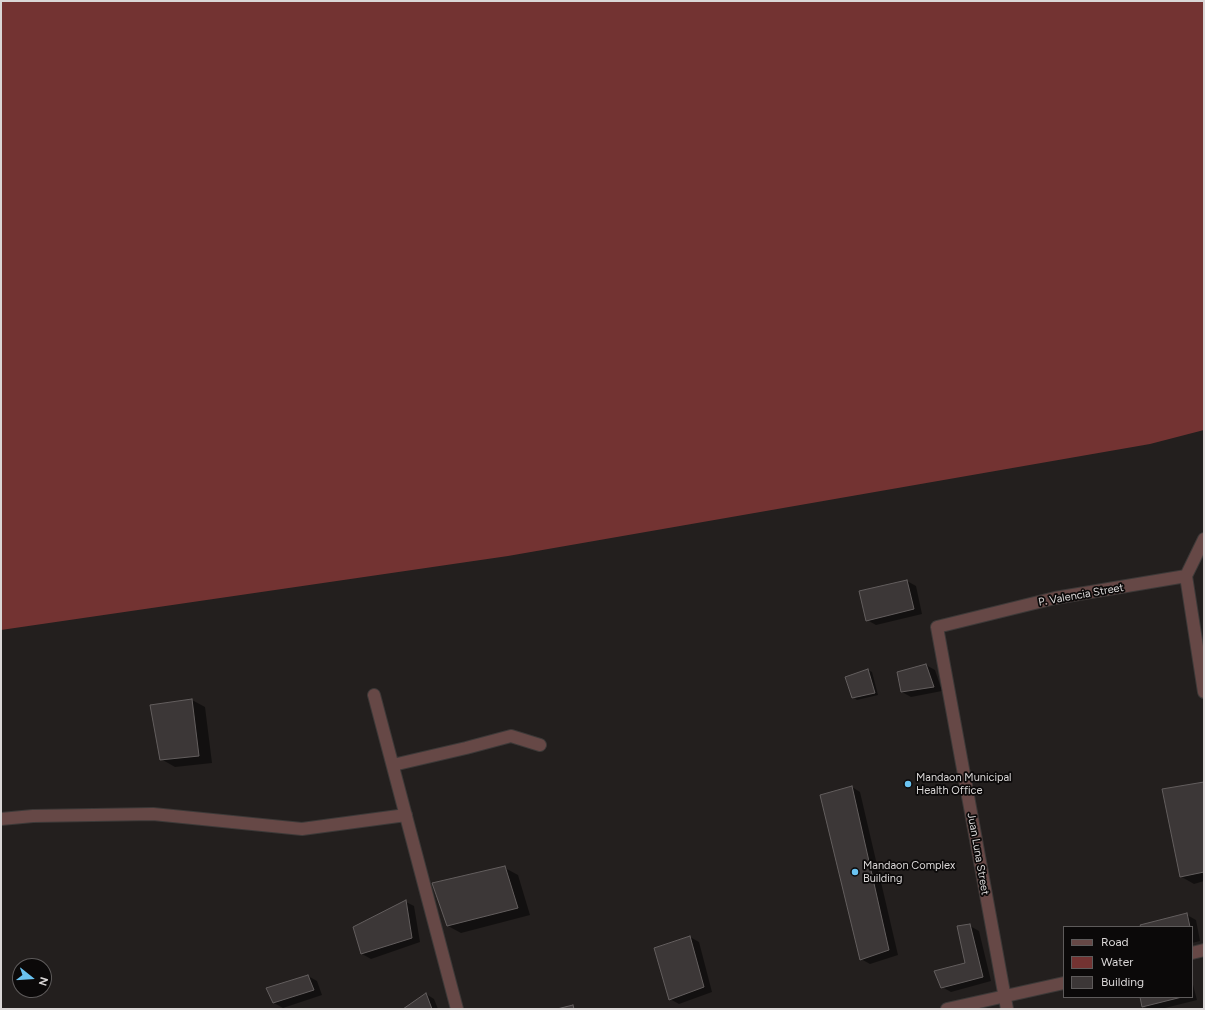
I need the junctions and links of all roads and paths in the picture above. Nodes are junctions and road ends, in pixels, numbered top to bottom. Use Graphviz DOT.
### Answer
graph roads {
  1 [pos="1204,539"];
  2 [pos="1186,576"];
  3 [pos="937,628"];
  4 [pos="1204,692"];
  5 [pos="374,695"];
  6 [pos="540,745"];
  7 [pos="393,764"];
  8 [pos="406,815"];
  9 [pos="1,819"];
  10 [pos="1204,950"];
  11 [pos="1193,953"];
  12 [pos="1063,983"];
  13 [pos="1004,997"];
  14 [pos="458,1009"];
  15 [pos="947,1009"];
  16 [pos="1007,1009"];
  1 -- 2 [label="street"];
  2 -- 3 [label="street, P. Valencia Street"];
  2 -- 4 [label="street"];
  3 -- 13 [label="street, Juan Luna Street"];
  5 -- 7 [label="street"];
  6 -- 7 [label="street"];
  7 -- 8 [label="street"];
  8 -- 9 [label="street"];
  8 -- 14 [label="street"];
  10 -- 11 [label="street"];
  12 -- 13 [label="street"];
  13 -- 15 [label="street"];
  13 -- 16 [label="street, Juan Luna Street"];
}
